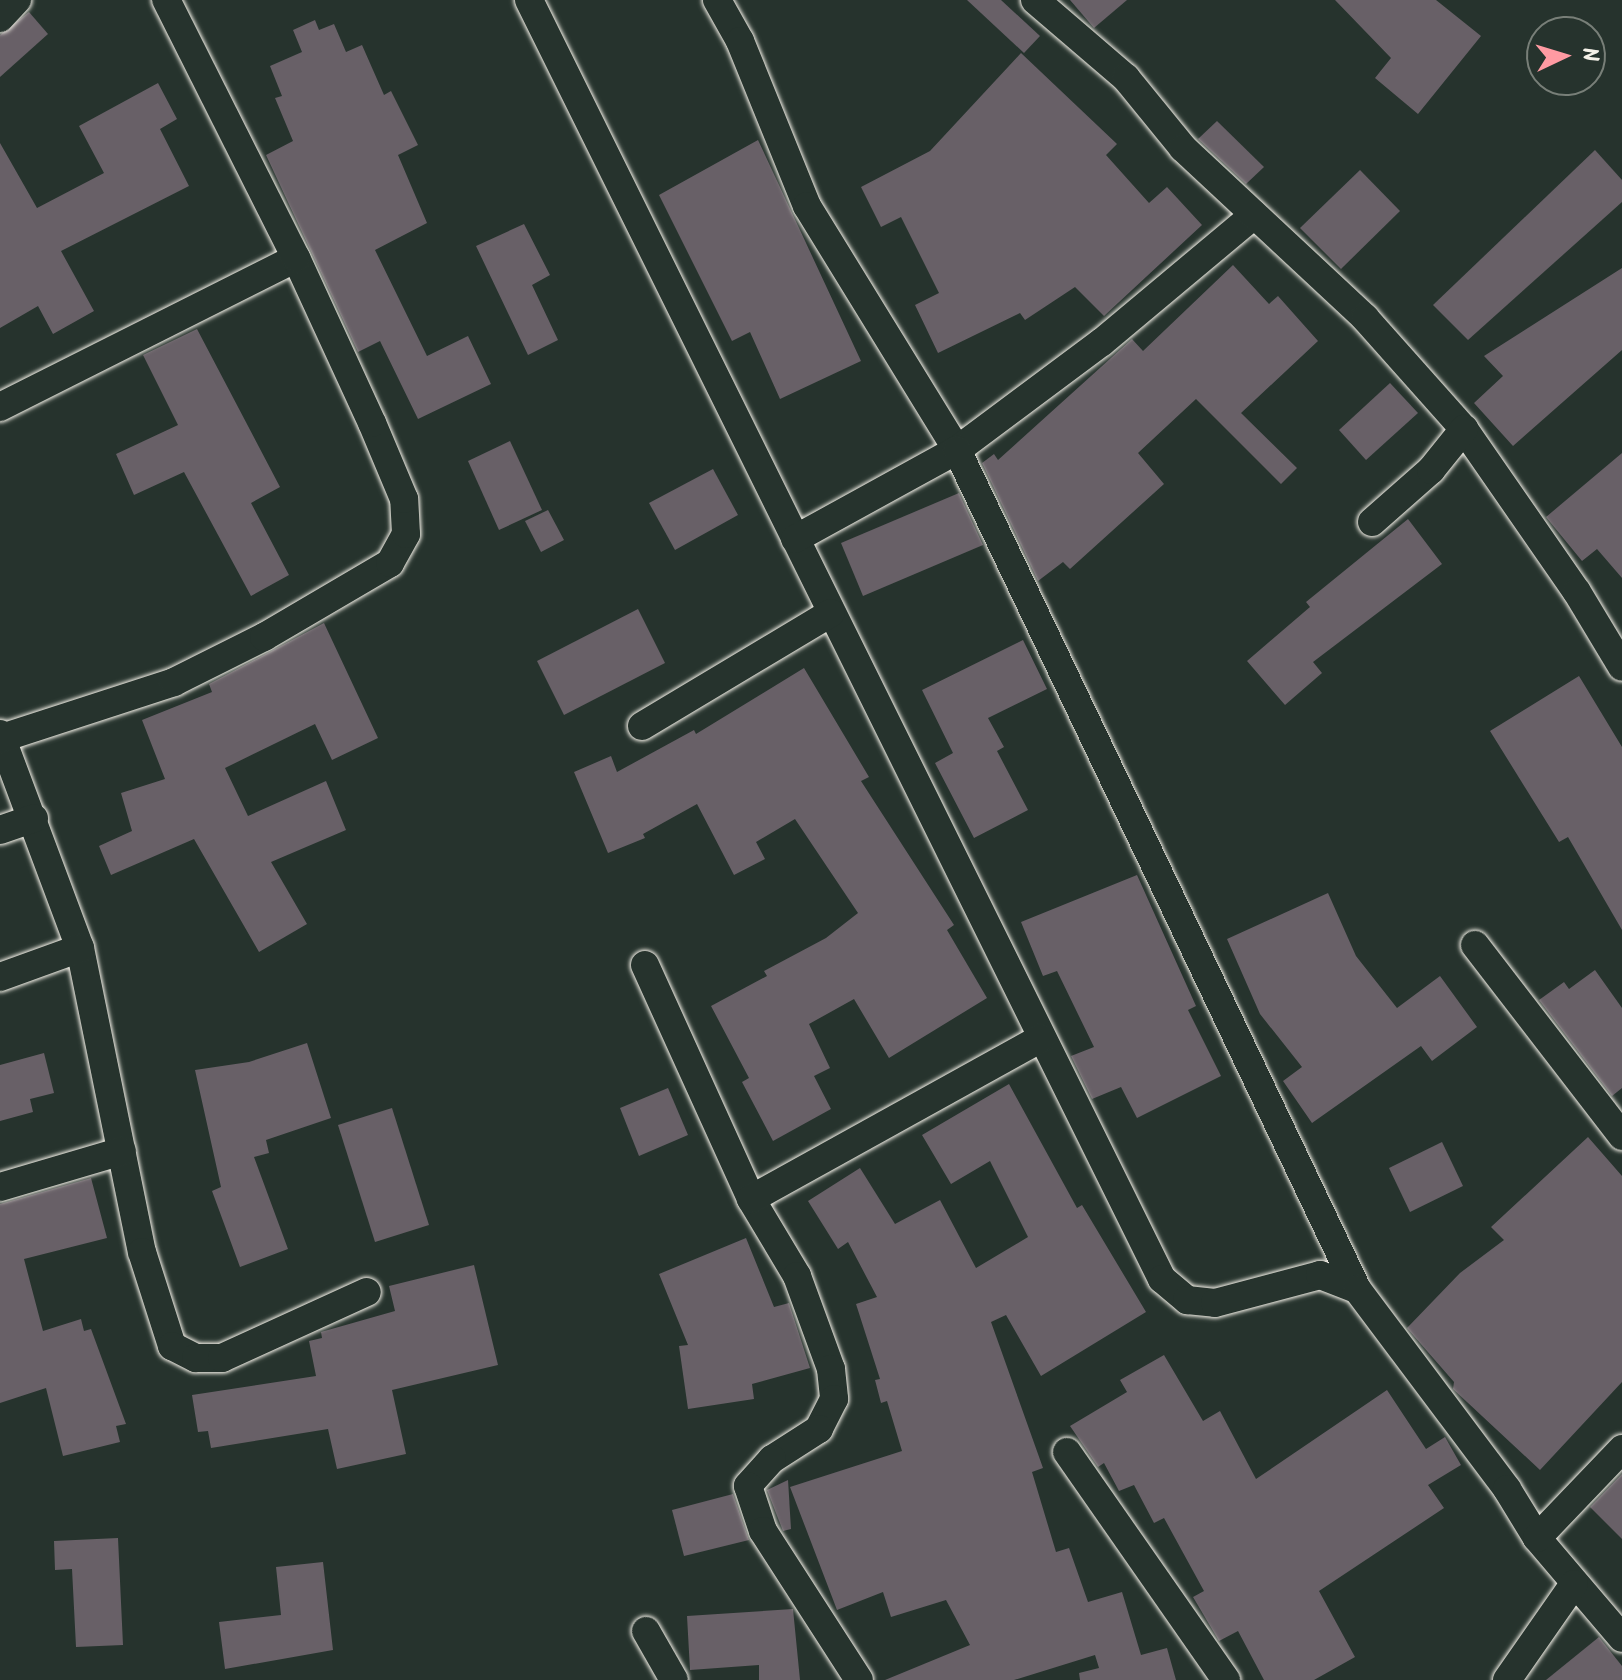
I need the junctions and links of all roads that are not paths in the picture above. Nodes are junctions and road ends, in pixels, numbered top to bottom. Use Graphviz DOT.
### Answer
graph roads {
  1 [pos="17,0"];
  2 [pos="166,0"];
  3 [pos="529,0"];
  4 [pos="717,0"];
  5 [pos="1035,0"];
  6 [pos="0,18"];
  7 [pos="1254,215"];
  8 [pos="296,258"];
  9 [pos="0,407"];
  10 [pos="1464,429"];
  11 [pos="957,450"];
  12 [pos="1372,522"];
  13 [pos="795,539"];
  14 [pos="831,613"];
  15 [pos="1620,659"];
  16 [pos="642,726"];
  17 [pos="1,736"];
  18 [pos="34,818"];
  19 [pos="0,830"];
  20 [pos="1475,945"];
  21 [pos="80,948"];
  22 [pos="645,965"];
  23 [pos="0,977"];
  24 [pos="1041,1038"];
  25 [pos="1622,1136"];
  26 [pos="122,1151"];
  27 [pos="0,1187"];
  28 [pos="751,1199"];
  29 [pos="1357,1289"];
  30 [pos="367,1292"];
  31 [pos="1622,1449"];
  32 [pos="1067,1452"];
  33 [pos="1537,1538"];
  34 [pos="1574,1584"];
  35 [pos="646,1631"];
  36 [pos="1622,1638"];
  37 [pos="674,1680"];
  38 [pos="859,1680"];
  39 [pos="1226,1680"];
  40 [pos="1507,1680"];
  1 -- 6 [label="street"];
  2 -- 8 [label="street"];
  3 -- 13 [label="street"];
  4 -- 11 [label="street"];
  5 -- 7 [label="street"];
  7 -- 10 [label="street"];
  7 -- 11 [label="street"];
  8 -- 9 [label="street"];
  8 -- 17 [label="street"];
  10 -- 12 [label="street"];
  10 -- 15 [label="street"];
  11 -- 13 [label="street"];
  11 -- 29 [label="street"];
  13 -- 14 [label="street"];
  14 -- 16 [label="street"];
  14 -- 24 [label="street"];
  17 -- 18 [label="street"];
  18 -- 19 [label="street"];
  18 -- 21 [label="street"];
  20 -- 25 [label="street"];
  21 -- 23 [label="street"];
  21 -- 26 [label="street"];
  22 -- 28 [label="street"];
  24 -- 28 [label="street"];
  24 -- 29 [label="street"];
  26 -- 27 [label="street"];
  26 -- 30 [label="street"];
  28 -- 38 [label="street"];
  29 -- 33 [label="street"];
  31 -- 33 [label="street"];
  32 -- 39 [label="street"];
  33 -- 34 [label="street"];
  34 -- 36 [label="street"];
  34 -- 40 [label="street"];
  35 -- 37 [label="street"];
}
